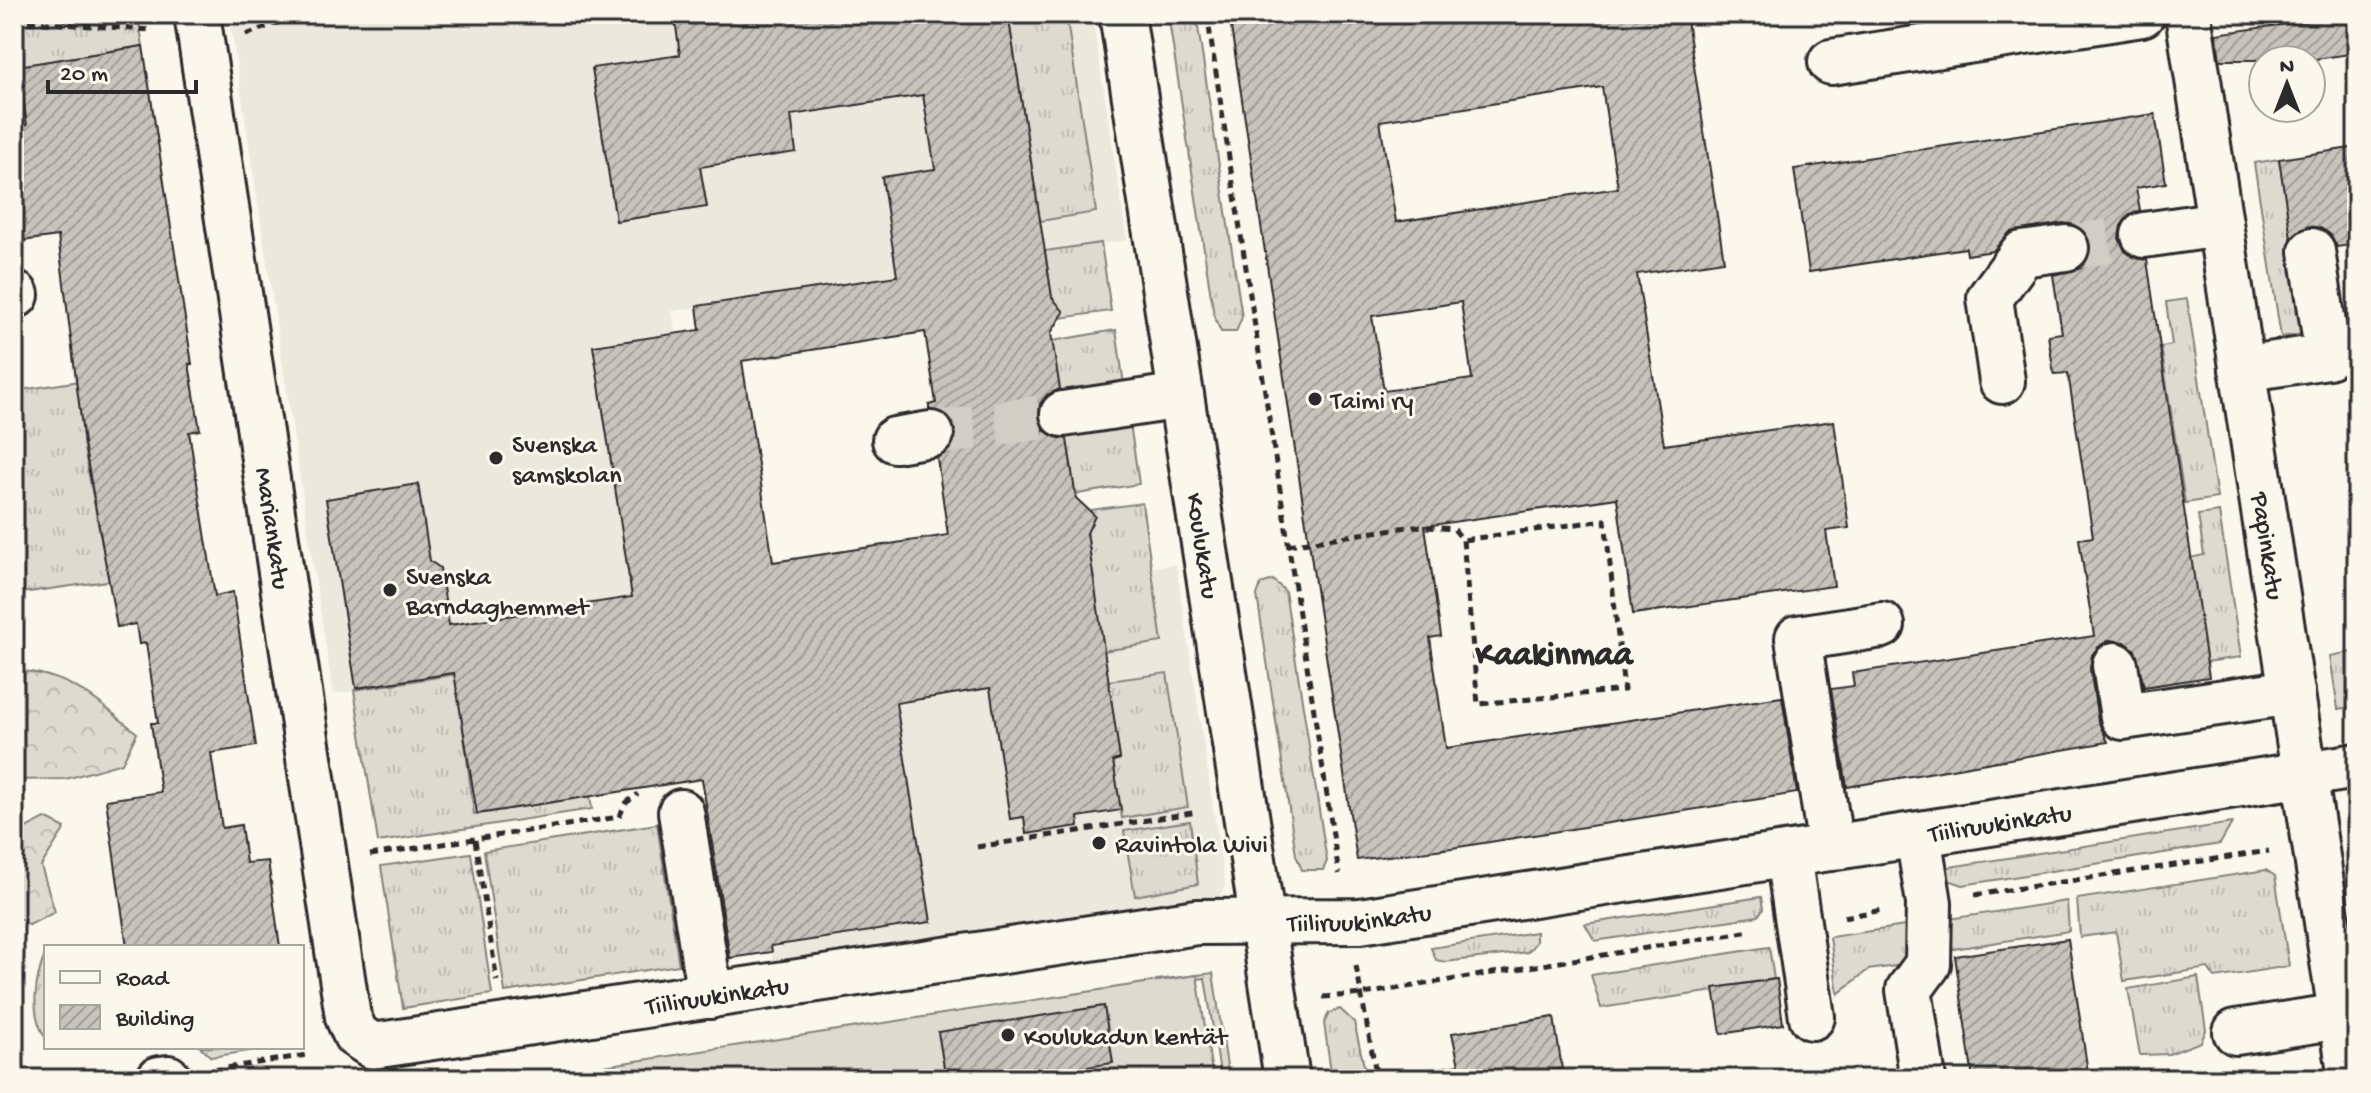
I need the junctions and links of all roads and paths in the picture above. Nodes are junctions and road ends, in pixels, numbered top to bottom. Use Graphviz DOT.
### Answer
graph roads {
  1 [pos="65,14"];
  2 [pos="197,14"];
  3 [pos="275,14"];
  4 [pos="1122,14"];
  5 [pos="1207,14"];
  6 [pos="2142,14"];
  7 [pos="2188,14"];
  8 [pos="276,23"];
  9 [pos="67,24"];
  10 [pos="1995,25"];
  11 [pos="1831,62"];
  12 [pos="2220,224"];
  13 [pos="2144,235"];
  14 [pos="2066,248"];
  15 [pos="2312,251"];
  16 [pos="2242,369"];
  17 [pos="2002,381"];
  18 [pos="1181,396"];
  19 [pos="1063,414"];
  20 [pos="1463,540"];
  21 [pos="1288,545"];
  22 [pos="1882,625"];
  23 [pos="2115,665"];
  24 [pos="2292,692"];
  25 [pos="2357,766"];
  26 [pos="2304,775"];
  27 [pos="638,794"];
  28 [pos="681,812"];
  29 [pos="1201,812"];
  30 [pos="1918,835"];
  31 [pos="475,840"];
  32 [pos="977,847"];
  33 [pos="1831,848"];
  34 [pos="369,855"];
  35 [pos="1788,855"];
  36 [pos="1262,921"];
  37 [pos="1347,921"];
  38 [pos="499,993"];
  39 [pos="710,996"];
  40 [pos="2342,1016"];
  41 [pos="1812,1017"];
  42 [pos="2236,1032"];
  43 [pos="361,1040"];
  44 [pos="307,1055"];
  45 [pos="225,1068"];
  46 [pos="1287,1079"];
  47 [pos="1377,1079"];
  48 [pos="1923,1079"];
  49 [pos="2351,1079"];
  1 -- 9 [label="path"];
  2 -- 43 [label="street, Mariankatu"];
  3 -- 8 [label="path"];
  4 -- 18 [label="street, Koulukatu"];
  5 -- 21 [label="path"];
  6 -- 10 [label="street"];
  7 -- 12 [label="street, Papinkatu"];
  10 -- 11 [label="street"];
  12 -- 13 [label="street"];
  12 -- 16 [label="street, Papinkatu"];
  14 -- 17 [label="street"];
  15 -- 16 [label="street"];
  16 -- 24 [label="street, Papinkatu"];
  18 -- 19 [label="street"];
  18 -- 36 [label="street, Koulukatu"];
  20 -- 20 [label="path"];
  20 -- 21 [label="path"];
  21 -- 37 [label="path"];
  22 -- 33 [label="street"];
  23 -- 24 [label="street"];
  24 -- 26 [label="street, Papinkatu"];
  25 -- 26 [label="street, Tiiliruukinkatu"];
  26 -- 30 [label="street, Tiiliruukinkatu"];
  26 -- 40 [label="street, Papinkatu"];
  27 -- 31 [label="path"];
  28 -- 39 [label="street"];
  29 -- 32 [label="path"];
  30 -- 33 [label="street, Tiiliruukinkatu"];
  30 -- 48 [label="street"];
  31 -- 34 [label="path"];
  31 -- 38 [label="path"];
  33 -- 35 [label="street, Tiiliruukinkatu"];
  35 -- 37 [label="street, Tiiliruukinkatu"];
  35 -- 41 [label="street"];
  36 -- 37 [label="street, Tiiliruukinkatu"];
  36 -- 39 [label="street, Tiiliruukinkatu"];
  36 -- 46 [label="street, Koulukatu"];
  37 -- 47 [label="path"];
  39 -- 43 [label="street, Tiiliruukinkatu"];
  40 -- 42 [label="street"];
  40 -- 49 [label="street, Papinkatu"];
  44 -- 45 [label="path"];
}
